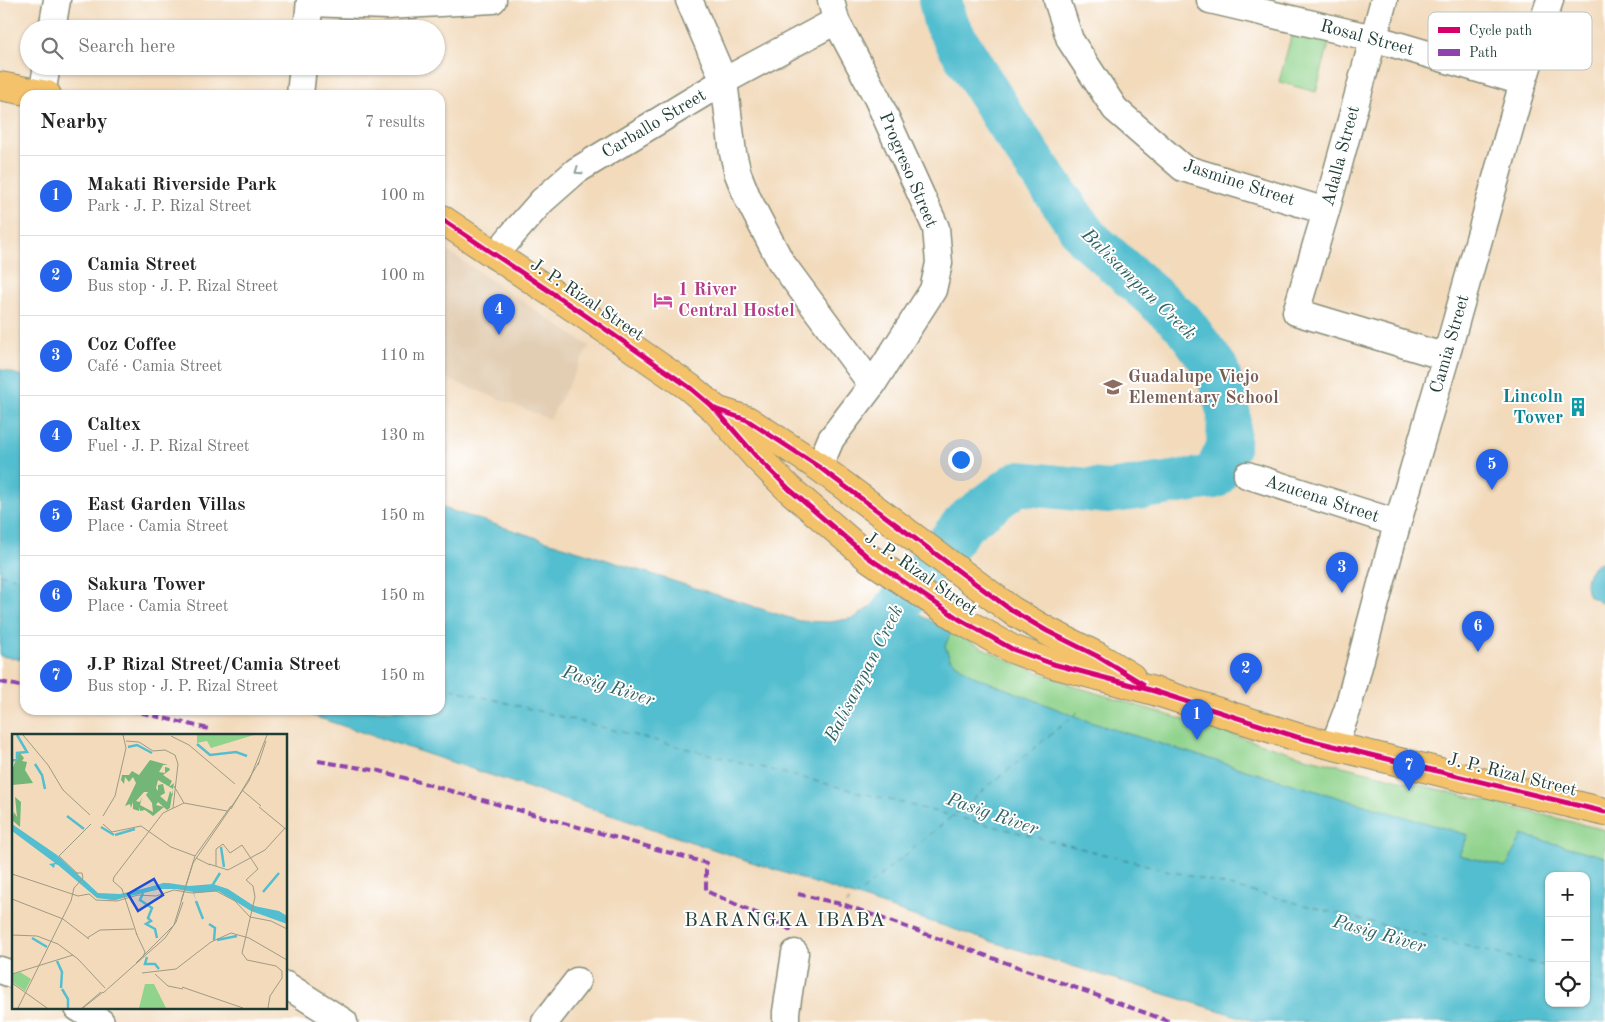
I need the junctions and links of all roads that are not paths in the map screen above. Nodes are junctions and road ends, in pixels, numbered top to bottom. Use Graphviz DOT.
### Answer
graph roads {
  1 [pos="56,0"];
  2 [pos="493,0"];
  3 [pos="689,0"];
  4 [pos="1057,0"];
  5 [pos="1210,0"];
  6 [pos="1384,0"];
  7 [pos="1550,0"];
  8 [pos="309,11"];
  9 [pos="833,11"];
  10 [pos="1546,12"];
  11 [pos="53,20"];
  12 [pos="1373,38"];
  13 [pos="1428,54"];
  14 [pos="1482,70"];
  15 [pos="1527,70"];
  16 [pos="46,75"];
  17 [pos="302,75"];
  18 [pos="724,81"];
  19 [pos="1523,82"];
  20 [pos="0,86"];
  21 [pos="22,90"];
  22 [pos="44,90"];
  23 [pos="301,90"];
  24 [pos="1326,211"];
  25 [pos="445,221"];
  26 [pos="495,256"];
  27 [pos="1446,357"];
  28 [pos="872,385"];
  29 [pos="715,410"];
  30 [pos="819,467"];
  31 [pos="1247,475"];
  32 [pos="1398,523"];
  33 [pos="1154,691"];
  34 [pos="1334,745"];
  35 [pos="1605,812"];
  36 [pos="795,953"];
  37 [pos="0,970"];
  38 [pos="12,974"];
  39 [pos="577,981"];
  40 [pos="288,986"];
  41 [pos="344,1022"];
  42 [pos="545,1022"];
  43 [pos="786,1022"];
  1 -- 11 [label="street"];
  2 -- 8 [label="street"];
  3 -- 18 [label="street"];
  4 -- 24 [label="street, Jasmine Street"];
  5 -- 12 [label="street, Rosal Street"];
  6 -- 12 [label="street, Adalla Street"];
  7 -- 10 [label="street, Camia Street"];
  9 -- 18 [label="street, Carballo Street"];
  9 -- 28 [label="street, Progreso Street"];
  12 -- 13 [label="street, Rosal Street"];
  12 -- 24 [label="street, Adalla Street"];
  14 -- 19 [label="street, Rosal Street"];
  15 -- 19 [label="street, Camia Street"];
  16 -- 22 [label="street"];
  17 -- 23 [label="street"];
  18 -- 26 [label="street, Carballo Street, one-way"];
  18 -- 28 [label="street"];
  19 -- 27 [label="street, Camia Street"];
  20 -- 21 [label="main road"];
  24 -- 27 [label="street, Adalla Street"];
  25 -- 26 [label="main road, J. P. Rizal Street"];
  26 -- 29 [label="main road, J. P. Rizal Street"];
  27 -- 32 [label="street, Camia Street"];
  28 -- 30 [label="street, Progreso Street"];
  29 -- 30 [label="main road, J. P. Rizal Street"];
  29 -- 33 [label="main road, J. P. Rizal Street"];
  30 -- 33 [label="main road, J. P. Rizal Street"];
  31 -- 32 [label="street, Azucena Street"];
  32 -- 34 [label="street, Camia Street"];
  33 -- 34 [label="main road, J. P. Rizal Street"];
  34 -- 35 [label="main road, J. P. Rizal Street"];
  36 -- 43 [label="street"];
  37 -- 38 [label="street"];
  39 -- 42 [label="street"];
  40 -- 41 [label="street"];
}
